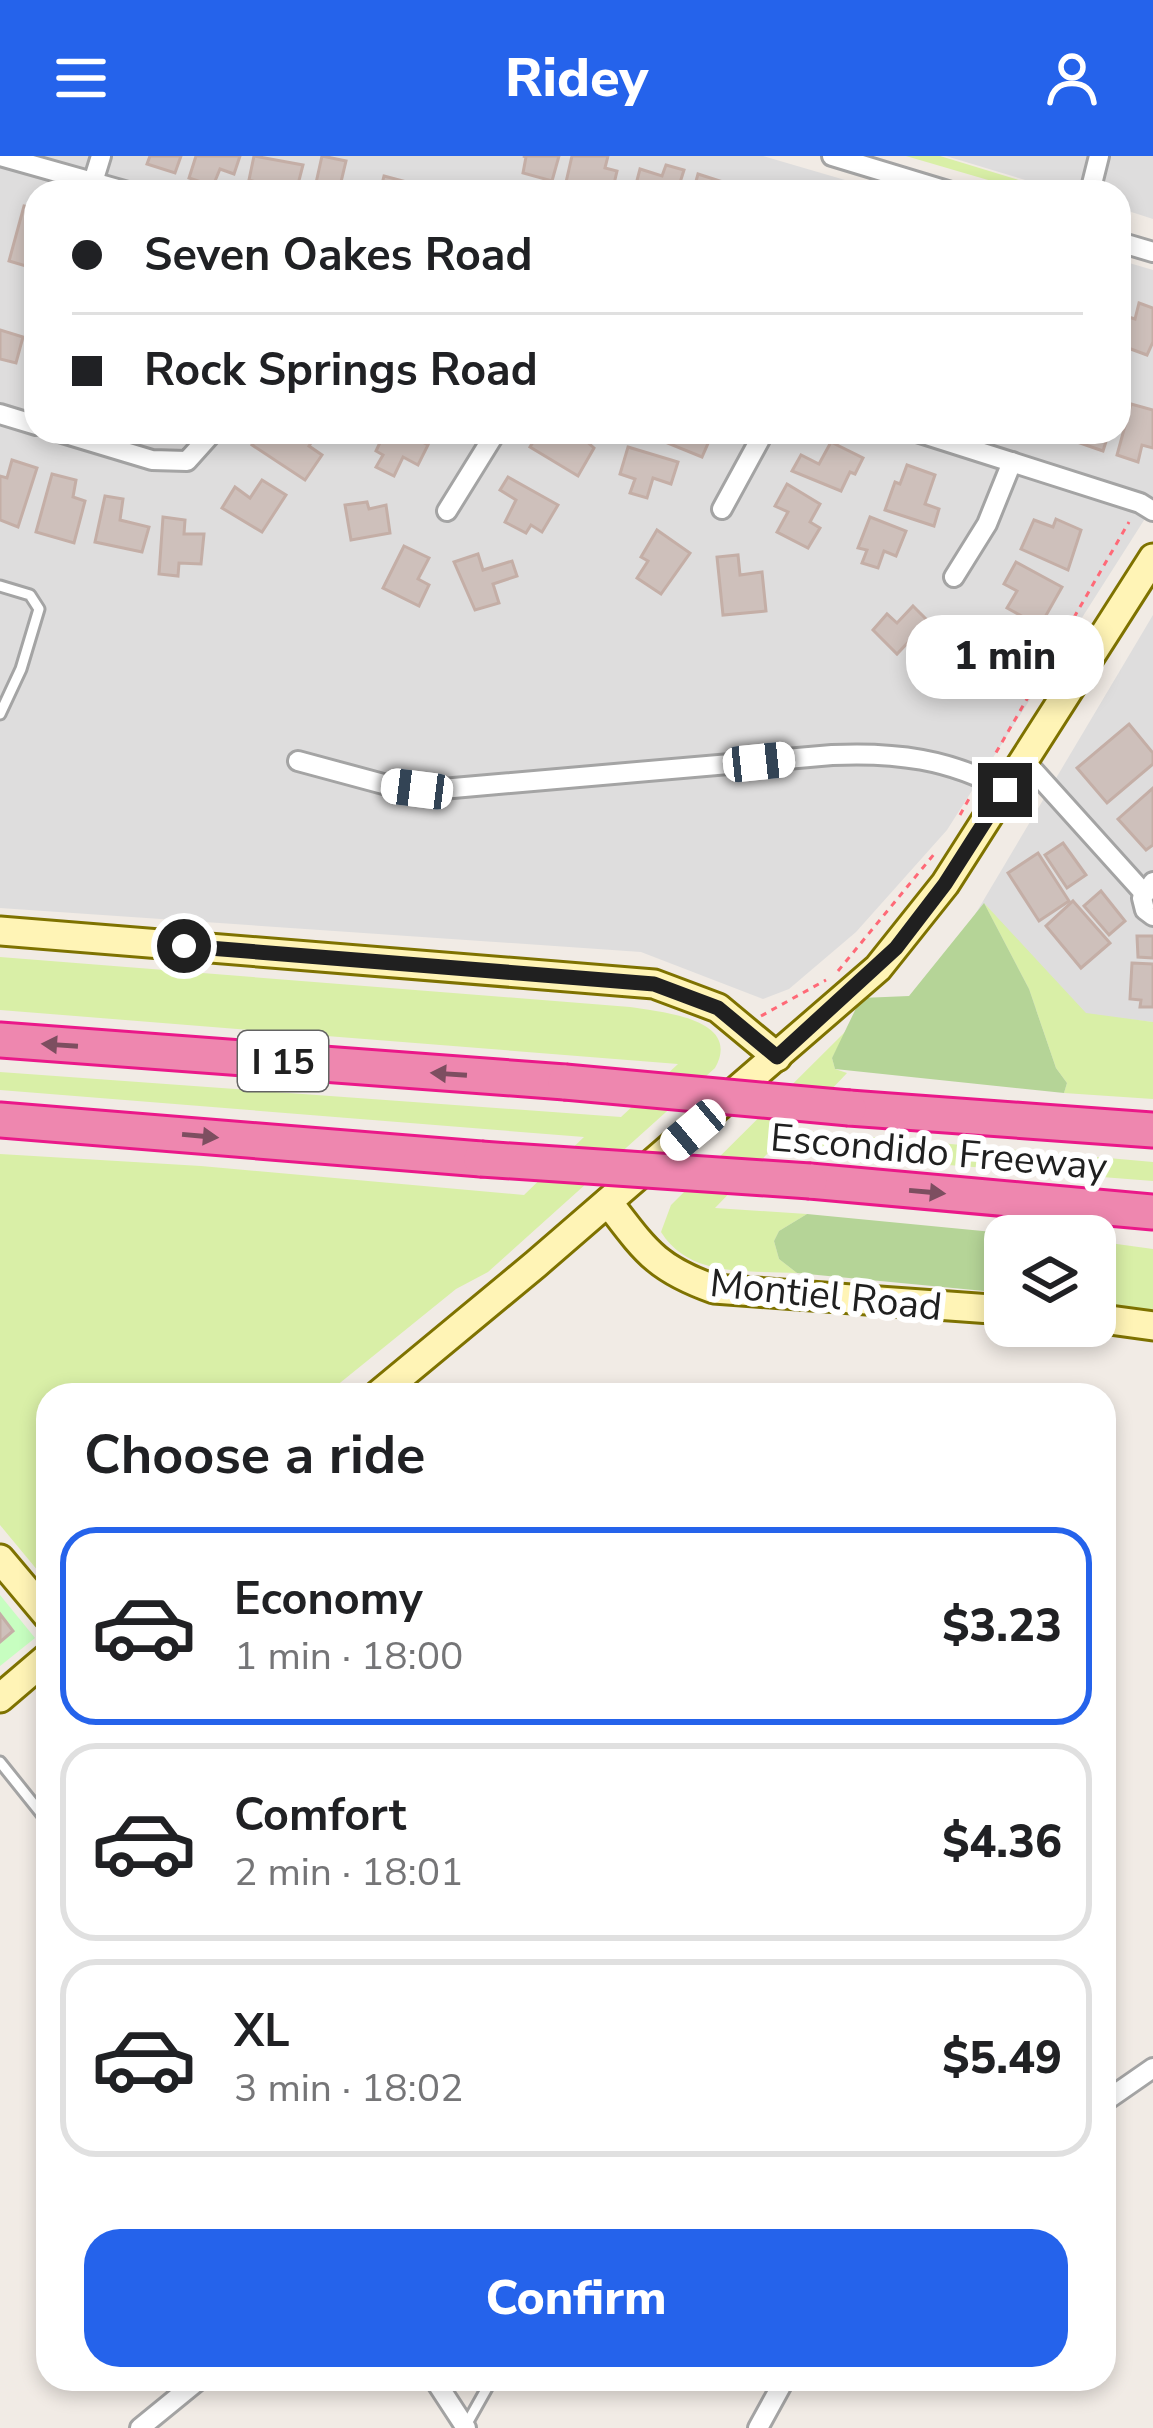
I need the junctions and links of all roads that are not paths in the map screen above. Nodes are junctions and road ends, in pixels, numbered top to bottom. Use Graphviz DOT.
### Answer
graph roads {
  1 [pos="0,156"];
  2 [pos="832,156"];
  3 [pos="86,180"];
  4 [pos="911,180"];
  5 [pos="99,444"];
  6 [pos="202,444"];
  7 [pos="489,444"];
  8 [pos="757,444"];
  9 [pos="955,444"];
  10 [pos="1012,462"];
  11 [pos="1146,507"];
  12 [pos="722,509"];
  13 [pos="447,512"];
  14 [pos="1153,558"];
  15 [pos="954,577"];
  16 [pos="0,586"];
  17 [pos="0,714"];
  18 [pos="1024,760"];
  19 [pos="298,761"];
  20 [pos="991,787"];
  21 [pos="1148,887"];
  22 [pos="1153,916"];
  23 [pos="0,931"];
  24 [pos="0,1040"];
  25 [pos="777,1057"];
  26 [pos="0,1120"];
  27 [pos="1153,1130"];
  28 [pos="608,1202"];
  29 [pos="1152,1212"];
  30 [pos="984,1308"];
  31 [pos="1116,1321"];
  32 [pos="1153,1326"];
  33 [pos="392,1383"];
  34 [pos="0,1559"];
  35 [pos="36,1602"];
  36 [pos="36,1668"];
  37 [pos="0,1698"];
  38 [pos="0,1762"];
  39 [pos="36,1807"];
  40 [pos="1153,2068"];
  41 [pos="1116,2094"];
  42 [pos="185,2391"];
  43 [pos="442,2391"];
  44 [pos="485,2391"];
  45 [pos="778,2391"];
  46 [pos="465,2427"];
  47 [pos="140,2428"];
  48 [pos="758,2428"];
  1 -- 3 [label="street"];
  2 -- 4 [label="street"];
  5 -- 6 [label="street"];
  7 -- 13 [label="street"];
  8 -- 12 [label="street"];
  9 -- 10 [label="street"];
  10 -- 11 [label="street"];
  10 -- 15 [label="street"];
  14 -- 18 [label="street"];
  16 -- 17 [label="lane"];
  18 -- 20 [label="street"];
  18 -- 21 [label="street"];
  19 -- 20 [label="street"];
  20 -- 25 [label="street"];
  21 -- 22 [label="street"];
  23 -- 25 [label="street"];
  27 -- 24 [label="highway, Escondido Freeway / I 15, one-way, bridge"];
  25 -- 28 [label="street"];
  26 -- 29 [label="highway, Escondido Freeway / I 15, one-way, bridge"];
  28 -- 30 [label="street, Montiel Road"];
  28 -- 33 [label="street"];
  31 -- 32 [label="street"];
  34 -- 35 [label="street"];
  36 -- 37 [label="street"];
  38 -- 39 [label="lane"];
  40 -- 41 [label="street"];
  42 -- 47 [label="street"];
  43 -- 46 [label="street"];
  44 -- 46 [label="lane"];
  45 -- 48 [label="street"];
}
